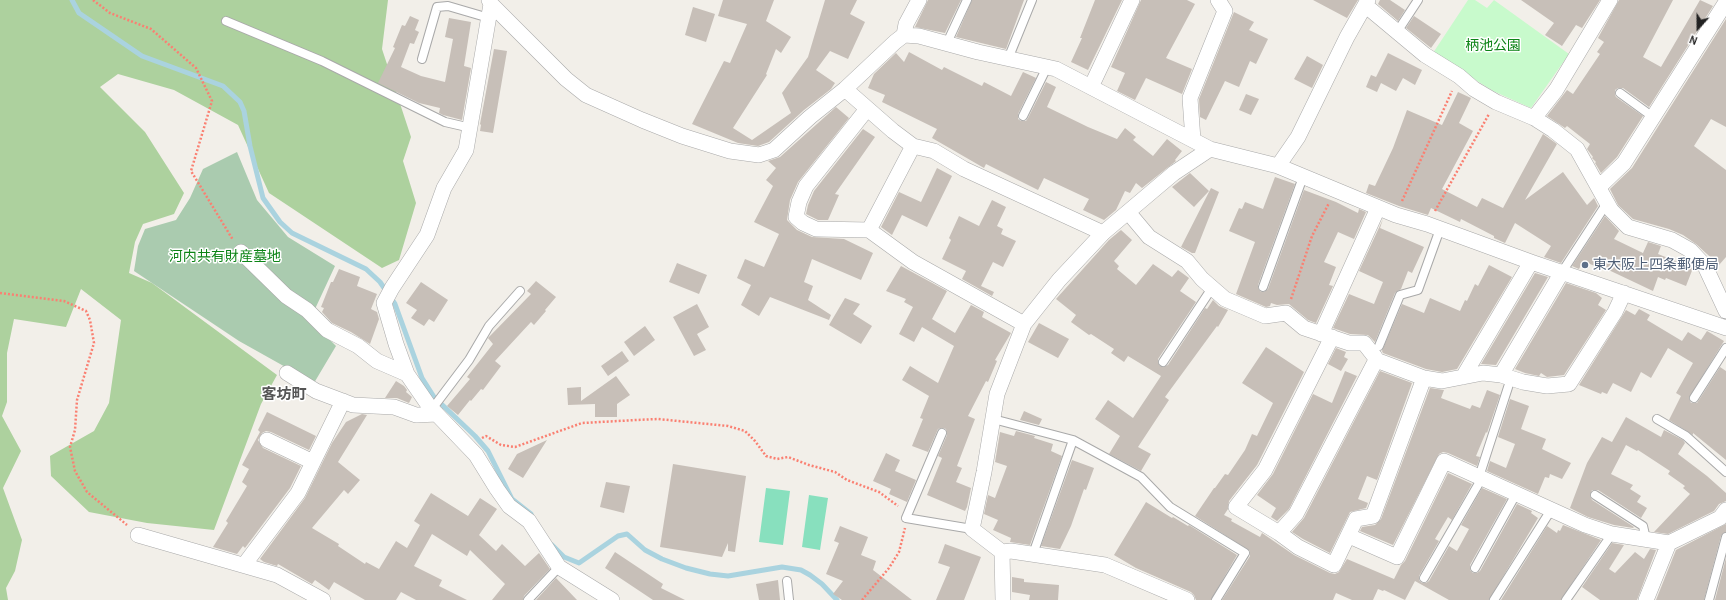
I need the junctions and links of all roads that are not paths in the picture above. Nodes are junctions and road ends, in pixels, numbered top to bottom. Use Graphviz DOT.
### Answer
graph roads {
  1 [pos="919,0"];
  2 [pos="967,0"];
  3 [pos="1032,0"];
  4 [pos="1132,0"];
  5 [pos="1218,0"];
  6 [pos="1418,0"];
  7 [pos="1610,0"];
  8 [pos="1723,0"];
  9 [pos="1726,2"];
  10 [pos="1367,3"];
  11 [pos="490,7"];
  12 [pos="226,21"];
  13 [pos="1397,32"];
  14 [pos="904,36"];
  15 [pos="947,42"];
  16 [pos="1008,58"];
  17 [pos="422,59"];
  18 [pos="1047,67"];
  19 [pos="1091,87"];
  20 [pos="845,90"];
  21 [pos="1620,93"];
  22 [pos="867,109"];
  23 [pos="1023,116"];
  24 [pos="1653,117"];
  25 [pos="1534,118"];
  26 [pos="471,128"];
  27 [pos="1193,140"];
  28 [pos="913,146"];
  29 [pos="1210,149"];
  30 [pos="1278,166"];
  31 [pos="1303,177"];
  32 [pos="1599,187"];
  33 [pos="1607,203"];
  34 [pos="1378,208"];
  35 [pos="1128,212"];
  36 [pos="1434,227"];
  37 [pos="870,230"];
  38 [pos="1103,233"];
  39 [pos="241,252"];
  40 [pos="1531,262"];
  41 [pos="1562,272"];
  42 [pos="1263,286"];
  43 [pos="1212,288"];
  44 [pos="520,291"];
  45 [pos="1624,293"];
  46 [pos="1726,311"];
  47 [pos="1024,324"];
  48 [pos="1726,328"];
  49 [pos="1326,336"];
  50 [pos="1726,348"];
  51 [pos="1378,353"];
  52 [pos="1163,362"];
  53 [pos="287,373"];
  54 [pos="406,374"];
  55 [pos="1506,376"];
  56 [pos="1463,377"];
  57 [pos="1424,378"];
  58 [pos="1694,398"];
  59 [pos="343,401"];
  60 [pos="434,412"];
  61 [pos="993,419"];
  62 [pos="1657,419"];
  63 [pos="942,433"];
  64 [pos="267,440"];
  65 [pos="1073,440"];
  66 [pos="313,462"];
  67 [pos="1726,472"];
  68 [pos="1480,478"];
  69 [pos="1516,494"];
  70 [pos="1595,496"];
  71 [pos="1551,510"];
  72 [pos="1725,512"];
  73 [pos="972,529"];
  74 [pos="1280,533"];
  75 [pos="1612,534"];
  76 [pos="138,535"];
  77 [pos="1349,536"];
  78 [pos="1726,537"];
  79 [pos="1646,539"];
  80 [pos="1668,543"];
  81 [pos="1002,552"];
  82 [pos="1033,554"];
  83 [pos="244,565"];
  84 [pos="559,567"];
  85 [pos="1475,568"];
  86 [pos="1424,578"];
  87 [pos="787,581"];
  88 [pos="1181,599"];
  89 [pos="322,600"];
  90 [pos="528,600"];
  91 [pos="612,600"];
  92 [pos="789,600"];
  93 [pos="1003,600"];
  94 [pos="1216,600"];
  95 [pos="1494,600"];
  96 [pos="1566,600"];
  97 [pos="1646,600"];
  98 [pos="1709,600"];
  1 -- 14 [label="street"];
  2 -- 15 [label="lane"];
  3 -- 16 [label="lane"];
  4 -- 19 [label="street"];
  5 -- 27 [label="street"];
  6 -- 13 [label="lane"];
  7 -- 25 [label="street"];
  8 -- 9 [label="street"];
  9 -- 24 [label="street"];
  10 -- 13 [label="street"];
  10 -- 30 [label="street"];
  11 -- 17 [label="lane"];
  11 -- 20 [label="street"];
  11 -- 26 [label="street"];
  12 -- 26 [label="lane"];
  13 -- 25 [label="street"];
  14 -- 15 [label="street"];
  14 -- 20 [label="street"];
  15 -- 16 [label="street"];
  16 -- 18 [label="street"];
  18 -- 19 [label="street"];
  18 -- 23 [label="lane"];
  19 -- 27 [label="street"];
  20 -- 22 [label="street"];
  21 -- 24 [label="lane"];
  22 -- 28 [label="street"];
  22 -- 37 [label="street"];
  24 -- 32 [label="street"];
  25 -- 32 [label="street"];
  26 -- 54 [label="street"];
  27 -- 29 [label="street"];
  28 -- 37 [label="street"];
  28 -- 38 [label="street"];
  29 -- 30 [label="street"];
  29 -- 35 [label="street"];
  30 -- 31 [label="street"];
  31 -- 34 [label="street"];
  31 -- 42 [label="lane"];
  32 -- 33 [label="street"];
  33 -- 41 [label="lane"];
  33 -- 46 [label="street"];
  34 -- 36 [label="street"];
  34 -- 49 [label="street"];
  35 -- 38 [label="street"];
  35 -- 43 [label="street"];
  36 -- 40 [label="street"];
  36 -- 51 [label="lane"];
  37 -- 47 [label="street"];
  38 -- 47 [label="street"];
  39 -- 54 [label="street"];
  40 -- 41 [label="street"];
  40 -- 56 [label="street"];
  41 -- 45 [label="street"];
  41 -- 55 [label="street"];
  43 -- 49 [label="street"];
  43 -- 52 [label="lane"];
  44 -- 60 [label="lane"];
  45 -- 48 [label="street"];
  45 -- 55 [label="street"];
  47 -- 61 [label="street"];
  49 -- 51 [label="street"];
  49 -- 74 [label="street"];
  50 -- 58 [label="lane"];
  51 -- 57 [label="street"];
  51 -- 74 [label="street"];
  53 -- 59 [label="street"];
  54 -- 60 [label="street"];
  55 -- 56 [label="street"];
  55 -- 68 [label="lane"];
  56 -- 57 [label="street"];
  57 -- 77 [label="street"];
  59 -- 60 [label="street"];
  59 -- 66 [label="street"];
  60 -- 84 [label="street"];
  61 -- 65 [label="lane"];
  61 -- 73 [label="street"];
  62 -- 67 [label="lane"];
  63 -- 73 [label="lane"];
  64 -- 66 [label="street"];
  65 -- 82 [label="lane"];
  65 -- 94 [label="lane"];
  66 -- 83 [label="street"];
  68 -- 69 [label="street"];
  68 -- 77 [label="street"];
  68 -- 86 [label="lane"];
  69 -- 71 [label="street"];
  69 -- 85 [label="lane"];
  70 -- 79 [label="lane"];
  71 -- 75 [label="street"];
  71 -- 95 [label="lane"];
  72 -- 80 [label="street"];
  73 -- 81 [label="street"];
  74 -- 77 [label="street"];
  75 -- 79 [label="street"];
  75 -- 96 [label="lane"];
  76 -- 83 [label="street"];
  78 -- 98 [label="lane"];
  79 -- 80 [label="street"];
  80 -- 97 [label="street"];
  81 -- 82 [label="street"];
  81 -- 93 [label="street"];
  82 -- 88 [label="street"];
  83 -- 89 [label="street"];
  84 -- 90 [label="lane"];
  84 -- 91 [label="street"];
  87 -- 92 [label="lane"];
}
